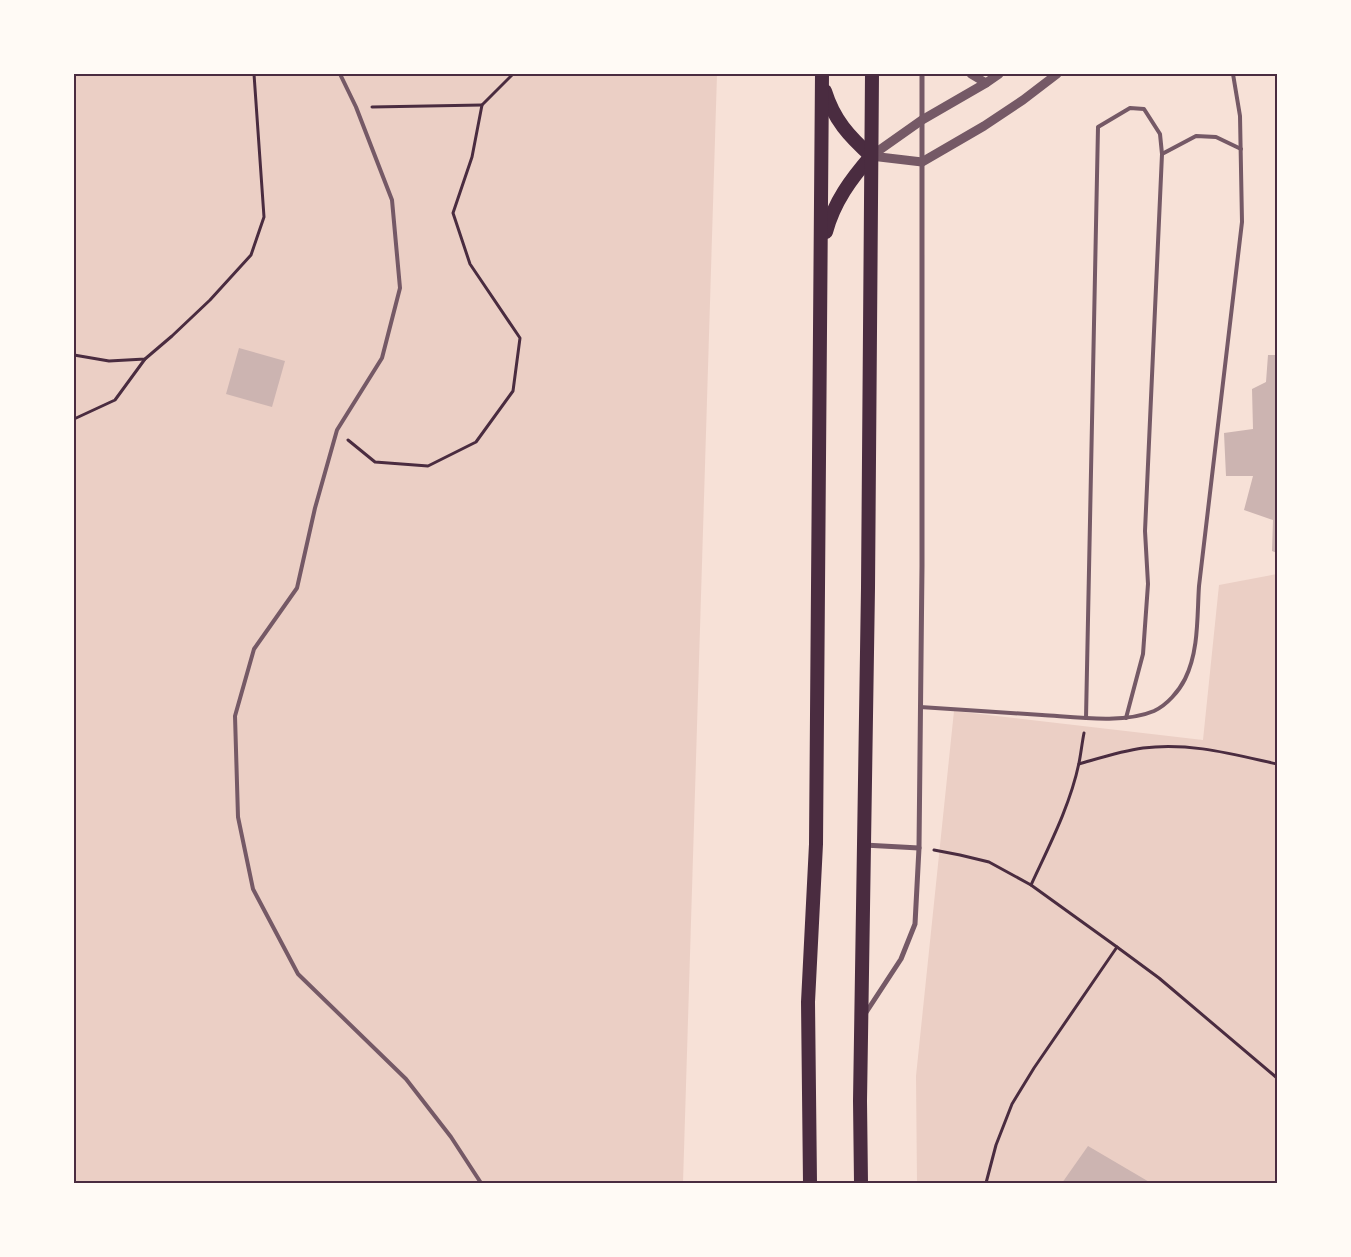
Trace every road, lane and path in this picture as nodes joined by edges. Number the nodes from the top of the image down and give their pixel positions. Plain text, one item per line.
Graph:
1 (254, 74) edge
2 (340, 74) edge
3 (513, 74) edge
4 (872, 74) edge
5 (922, 74) edge
6 (970, 74) edge
7 (999, 74) edge
8 (1057, 74) edge
9 (1232, 74) edge
10 (822, 78) edge
11 (986, 83) junction
12 (482, 105) junction
13 (356, 107) junction
14 (922, 120) junction
15 (1241, 149) junction
16 (1162, 154) junction
17 (871, 156) junction
18 (922, 162) junction
19 (821, 248) junction
20 (74, 355) edge
21 (145, 359) junction
22 (74, 419) edge
23 (337, 430) junction
24 (920, 707) junction
25 (1086, 718) junction
26 (1126, 718) junction
27 (1079, 764) junction
28 (1277, 764) edge
29 (864, 845) junction
30 (919, 848) junction
31 (1031, 885) junction
32 (1117, 946) junction
33 (862, 1018) junction
34 (1277, 1078) edge
35 (481, 1183) edge
36 (810, 1183) edge
37 (861, 1183) edge
38 (986, 1183) edge

1 - 21 path
2 - 13 lane
3 - 12 path
4 - 17 highway
5 - 14 street
6 - 11 street
7 - 11 street
8 - 18 street
9 - 15 lane
10 - 17 highway
10 - 19 highway
11 - 14 street
12 - 13 path
12 - 23 path
13 - 23 lane
14 - 17 street
14 - 18 street
15 - 16 lane
15 - 26 lane
16 - 25 lane
16 - 26 lane
17 - 18 street
17 - 19 highway
17 - 29 highway
18 - 24 street
19 - 36 highway
20 - 21 path
21 - 22 path
23 - 35 lane
24 - 25 lane
24 - 30 street
25 - 26 lane
25 - 27 path
27 - 28 path
27 - 31 path
29 - 30 street
29 - 33 highway
30 - 31 path
30 - 33 street
31 - 32 path
32 - 34 path
32 - 38 path
33 - 37 highway

